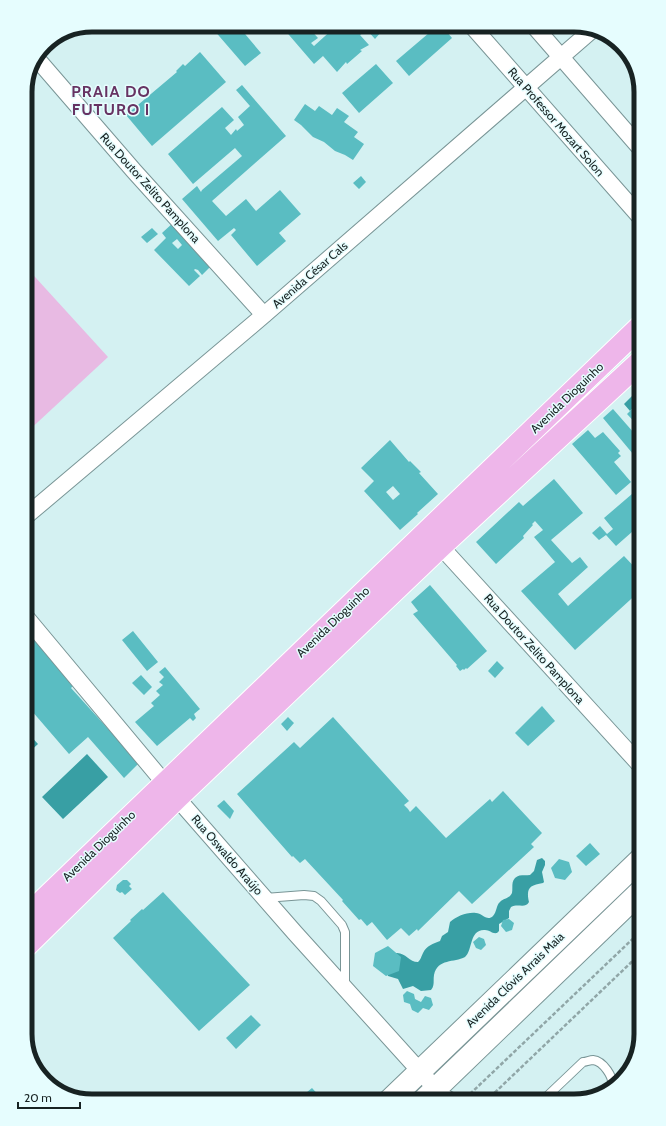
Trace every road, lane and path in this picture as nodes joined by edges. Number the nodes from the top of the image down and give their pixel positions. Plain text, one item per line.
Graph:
1 (477, 32) edge
2 (539, 32) edge
3 (588, 34) edge
4 (561, 57) junction
5 (40, 63) edge
6 (525, 87) junction
7 (634, 141) edge
8 (634, 210) edge
9 (264, 315) junction
10 (634, 333) edge
11 (634, 368) edge
12 (32, 510) edge
13 (434, 539) junction
14 (32, 624) edge
15 (634, 758) edge
16 (171, 791) junction
17 (634, 866) edge
18 (265, 898) junction
19 (634, 898) edge
20 (32, 912) edge
21 (634, 938) edge
22 (32, 940) edge
23 (634, 960) edge
24 (345, 988) junction
25 (420, 1071) junction
26 (612, 1080) edge
27 (396, 1094) edge
28 (429, 1094) edge
29 (430, 1094) edge
30 (470, 1094) edge
31 (493, 1094) edge
32 (550, 1094) edge

1 - 6 street, Rua Professor Mozart Solon
2 - 4 street
3 - 4 street, Avenida César Cals
4 - 6 street, Avenida César Cals
4 - 7 street
5 - 9 street, Rua Doutor Zelito Pamplona
6 - 8 street, Rua Professor Mozart Solon
6 - 9 street, Avenida César Cals
9 - 12 street, Avenida César Cals
10 - 13 main road, Avenida Dioguinho
11 - 13 main road, Avenida Dioguinho
13 - 15 street, Rua Doutor Zelito Pamplona
13 - 16 main road, Avenida Dioguinho
14 - 16 street, Rua Oswaldo Araújo
16 - 18 street, Rua Oswaldo Araújo
16 - 20 main road, Avenida Dioguinho
16 - 22 main road, Avenida Dioguinho
17 - 25 main road, Avenida Clóvis Arrais Maia
18 - 24 street, Rua Oswaldo Araújo
18 - 24 lane
19 - 29 main road, Avenida Clóvis Arrais Maia
21 - 30 path
23 - 31 path
24 - 25 street, Rua Oswaldo Araújo
25 - 27 main road, Avenida Clóvis Arrais Maia
25 - 28 street, Rua Oswaldo Araújo
26 - 32 lane

